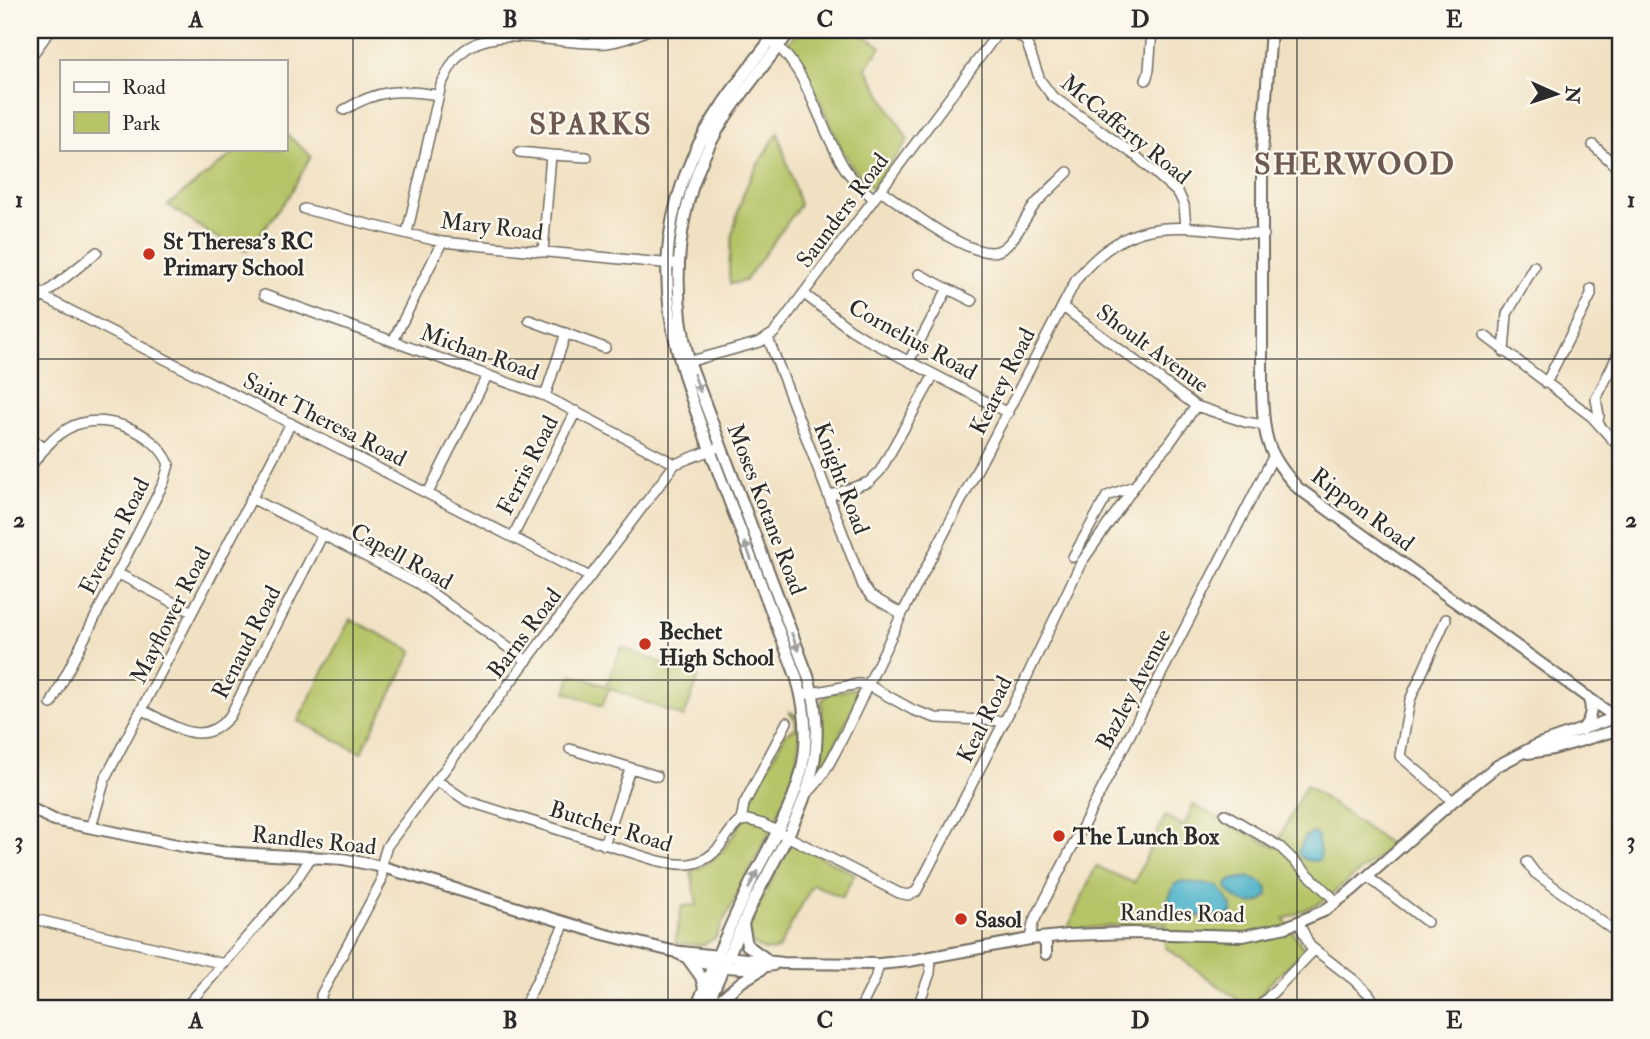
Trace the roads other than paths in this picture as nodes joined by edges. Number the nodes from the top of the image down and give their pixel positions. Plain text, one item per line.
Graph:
1 (46, 30) edge
2 (648, 30) edge
3 (758, 30) edge
4 (791, 30) edge
5 (1000, 30) edge
6 (1010, 30) edge
7 (1152, 30) edge
8 (1271, 30) edge
9 (776, 38) edge
10 (30, 52) edge
11 (1146, 80) dead end
12 (438, 95) junction
13 (344, 110) dead end
14 (1593, 145) dead end
15 (519, 152) dead end
16 (551, 155) junction
17 (587, 157) dead end
18 (1620, 170) edge
19 (1068, 172) dead end
20 (881, 190) junction
21 (874, 199) junction
22 (304, 209) dead end
23 (1186, 227) junction
24 (407, 233) junction
25 (1264, 235) junction
26 (442, 242) junction
27 (97, 252) dead end
28 (543, 252) junction
29 (673, 264) junction
30 (1534, 266) dead end
31 (919, 274) dead end
32 (30, 278) edge
33 (1591, 289) dead end
34 (947, 290) junction
35 (804, 294) junction
36 (264, 295) dead end
37 (42, 296) junction
38 (972, 301) dead end
39 (30, 306) edge
40 (1063, 307) junction
41 (529, 320) dead end
42 (566, 333) junction
43 (1485, 336) dead end
44 (768, 338) junction
45 (393, 341) junction
46 (605, 348) dead end
47 (1620, 350) edge
48 (1504, 352) junction
49 (909, 361) junction
50 (684, 363) junction
51 (934, 375) junction
52 (487, 376) junction
53 (1546, 383) junction
54 (545, 396) junction
55 (1196, 405) junction
56 (576, 411) junction
57 (1008, 413) junction
58 (1598, 422) junction
59 (291, 423) junction
60 (1264, 425) junction
61 (30, 436) edge
62 (716, 448) junction
63 (1620, 448) edge
64 (45, 449) junction
65 (1273, 457) junction
66 (675, 464) junction
67 (30, 467) edge
68 (1136, 485) junction
69 (428, 493) junction
70 (828, 496) junction
71 (251, 498) junction
72 (323, 534) junction
73 (513, 536) junction
74 (1073, 557) dead end
75 (117, 573) junction
76 (590, 577) junction
77 (192, 612) junction
78 (902, 614) junction
79 (1446, 619) dead end
80 (527, 661) junction
81 (868, 685) junction
82 (807, 694) junction
83 (1588, 696) junction
84 (51, 704) dead end
85 (142, 710) junction
86 (1005, 721) junction
87 (1619, 721) edge
88 (787, 722) dead end
89 (1582, 730) junction
90 (570, 749) dead end
91 (1522, 754) junction
92 (630, 769) junction
93 (657, 776) dead end
94 (436, 780) junction
95 (808, 792) junction
96 (1452, 801) junction
97 (30, 808) edge
98 (1225, 814) dead end
99 (30, 816) edge
100 (54, 820) junction
101 (741, 821) junction
102 (91, 827) junction
103 (782, 833) junction
104 (604, 845) junction
105 (312, 856) junction
106 (1527, 862) dead end
107 (383, 867) junction
108 (1368, 877) junction
109 (1337, 902) junction
110 (30, 918) edge
111 (1427, 922) dead end
112 (565, 923) junction
113 (743, 923) junction
114 (1299, 923) junction
115 (1620, 935) edge
116 (1036, 939) junction
117 (1314, 950) junction
118 (672, 951) junction
119 (1046, 954) dead end
120 (932, 957) junction
121 (688, 959) junction
122 (721, 960) junction
123 (768, 963) junction
124 (224, 964) junction
125 (879, 964) junction
126 (704, 988) junction
127 (189, 1008) edge
128 (322, 1009) edge
129 (523, 1009) edge
130 (696, 1009) edge
131 (707, 1009) edge
132 (860, 1009) edge
133 (917, 1009) edge
134 (1257, 1009) edge
135 (1379, 1009) edge

1 - 10 highway
2 - 12 street
3 - 9 street
4 - 9 street, Moses Kotane Road
5 - 20 street, Saunders Road
6 - 23 street, McCafferty Road
7 - 11 street
8 - 25 street, Rippon Road
9 - 21 street
9 - 29 street, Moses Kotane Road
12 - 13 street
12 - 24 street
14 - 18 street
15 - 16 street
16 - 17 street
16 - 28 street
19 - 20 street
20 - 21 street, Saunders Road
21 - 35 street, Saunders Road
22 - 24 street, Mary Road
23 - 25 street, Kearey Road
23 - 40 street, Kearey Road
24 - 26 street, Mary Road
25 - 60 street, Rippon Road
26 - 28 street, Mary Road
26 - 45 street
27 - 37 street
28 - 29 street, Mary Road
29 - 50 street, Moses Kotane Road
30 - 48 street
31 - 34 street
32 - 37 street
33 - 53 street
34 - 38 street
34 - 49 street
35 - 44 street, Saunders Road
35 - 49 street, Cornelius Road
36 - 45 street, Michan Road
37 - 39 street
37 - 59 street, Saint Theresa Road
40 - 55 street, Shoult Avenue
40 - 57 street, Kearey Road
41 - 42 street
42 - 46 street
42 - 54 street
43 - 48 street
44 - 50 street
44 - 70 street, Knight Road
45 - 52 street, Michan Road
47 - 58 street
48 - 53 street
49 - 51 street, Cornelius Road
50 - 62 street, Moses Kotane Road
51 - 57 street, Cornelius Road
51 - 70 street
52 - 54 street, Michan Road
52 - 69 street
53 - 58 street
54 - 56 street, Michan Road
55 - 60 street, Shoult Avenue
55 - 68 street, Keal Road
56 - 66 street, Michan Road
56 - 73 street, Ferris Road
57 - 78 street, Kearey Road
58 - 63 street
59 - 69 street, Saint Theresa Road
59 - 71 street, Mayflower Road
60 - 65 street, Rippon Road
61 - 64 street
62 - 66 street
62 - 82 street, Moses Kotane Road
64 - 67 street, Everton Road
64 - 75 street, Everton Road
65 - 83 street, Rippon Road
65 - 116 street, Bazley Avenue
66 - 76 street, Barns Road
68 - 74 street
68 - 86 street, Keal Road
69 - 73 street, Saint Theresa Road
70 - 78 street, Knight Road
71 - 72 street, Capell Road
71 - 77 street, Mayflower Road
72 - 80 street, Capell Road
72 - 85 street, Renaud Road
73 - 76 street, Saint Theresa Road
75 - 77 street
75 - 84 street, Everton Road
76 - 80 street, Barns Road
77 - 85 street, Mayflower Road
78 - 81 street, Kearey Road
79 - 96 street
80 - 94 street, Barns Road
81 - 82 street
81 - 86 street
81 - 95 street, Kearey Road
82 - 95 street, Moses Kotane Road
82 - 103 street, Moses Kotane Road
83 - 87 street, Rippon Road
83 - 89 street
85 - 102 street, Mayflower Road
86 - 103 street, Keal Road
87 - 89 street, Randles Road
87 - 91 street, Randles Road
88 - 101 street, Butcher Road
89 - 91 street, Randles Road
90 - 92 street
91 - 96 street, Randles Road
92 - 93 street
92 - 104 street
94 - 104 street, Butcher Road
94 - 107 street, Barns Road
95 - 103 street, Moses Kotane Road
96 - 108 street, Randles Road
97 - 100 street, Randles Road
98 - 109 street
99 - 100 street
100 - 102 street, Randles Road
101 - 103 street, Keal Road
101 - 104 street, Butcher Road
102 - 105 street, Randles Road
103 - 113 street, Moses Kotane Road
122 -> 103 street, Moses Kotane Road
105 - 107 street, Randles Road
105 - 124 street
106 - 115 street
107 - 112 street, Randles Road
107 - 128 street, Barns Road
108 - 109 street, Randles Road
108 - 111 street
109 - 114 street, Randles Road
110 - 124 street
112 - 118 street, Randles Road
112 - 129 street
113 - 122 street, Moses Kotane Road
113 - 123 street
114 - 116 street, Randles Road
114 - 117 street
116 - 119 street
116 - 120 street, Randles Road
117 - 134 street
117 - 135 street
118 - 121 street, Randles Road
118 - 122 street, Randles Road
120 - 125 street, Randles Road
120 - 133 street
121 - 122 street, Randles Road
121 - 126 street
122 - 123 street, Randles Road
122 - 126 street, Moses Kotane Road
122 - 131 street, Moses Kotane Road
123 - 125 street, Randles Road
123 - 131 street
124 - 127 street
125 - 132 street
126 - 130 street, Moses Kotane Road

